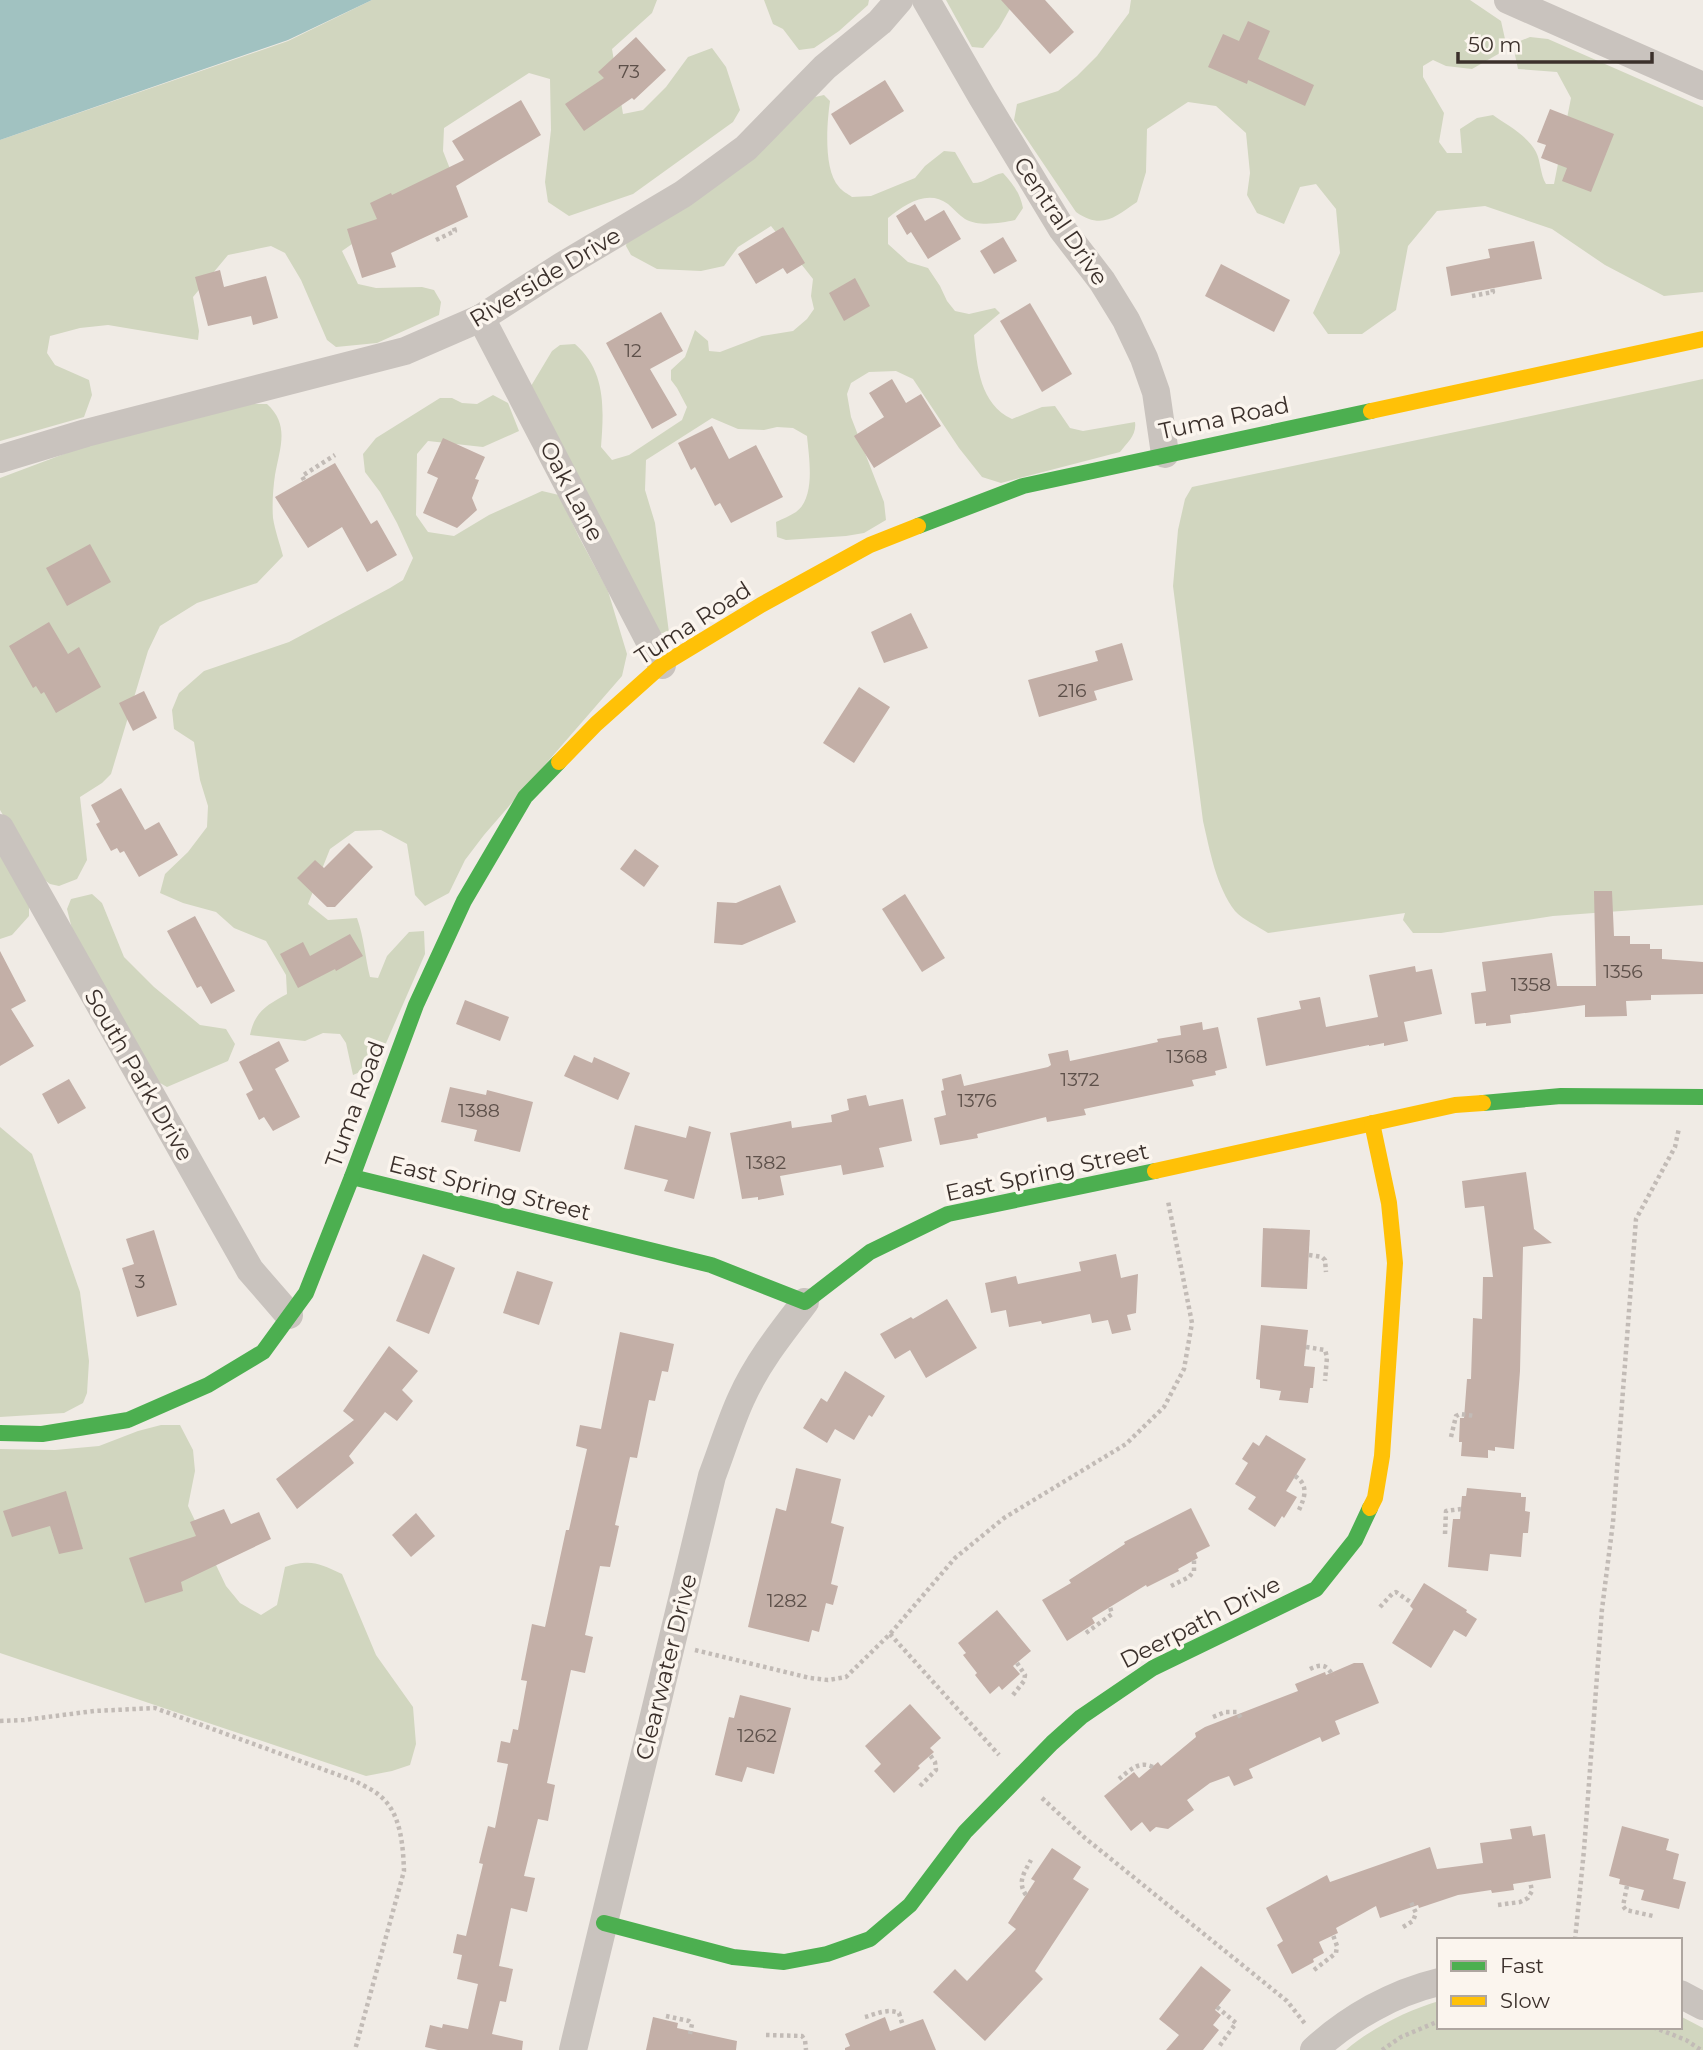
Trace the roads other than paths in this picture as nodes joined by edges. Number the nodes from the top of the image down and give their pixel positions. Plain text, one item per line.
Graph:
1 (899, 0) edge
2 (926, 0) edge
3 (1508, 0) edge
4 (1703, 86) edge
5 (481, 318) junction
6 (1703, 339) edge
7 (1165, 454) junction
8 (0, 459) edge
9 (662, 664) junction
10 (0, 828) edge
11 (1703, 1097) edge
12 (1372, 1123) junction
13 (352, 1177) junction
14 (805, 1303) junction
15 (289, 1315) junction
16 (0, 1433) edge
17 (604, 1923) junction
18 (1437, 1982) edge
19 (1682, 1995) edge
20 (1703, 2006) edge
21 (1312, 2040) edge
22 (573, 2050) edge

1 - 5 street, Riverside Drive
2 - 7 street, Central Drive
3 - 4 street
5 - 8 street, Riverside Drive
5 - 9 street, Oak Lane
6 - 7 street, Tuma Road
7 - 9 street, Tuma Road
9 - 13 street, Tuma Road
10 - 15 street, South Park Drive
11 - 12 street, East Spring Street
12 - 14 street, East Spring Street
12 - 17 street, Deerpath Drive
13 - 14 street, East Spring Street
13 - 15 street, Tuma Road
14 - 17 street, Clearwater Drive
15 - 16 street, Tuma Road
17 - 22 street, Clearwater Drive
18 - 21 street
19 - 20 street

